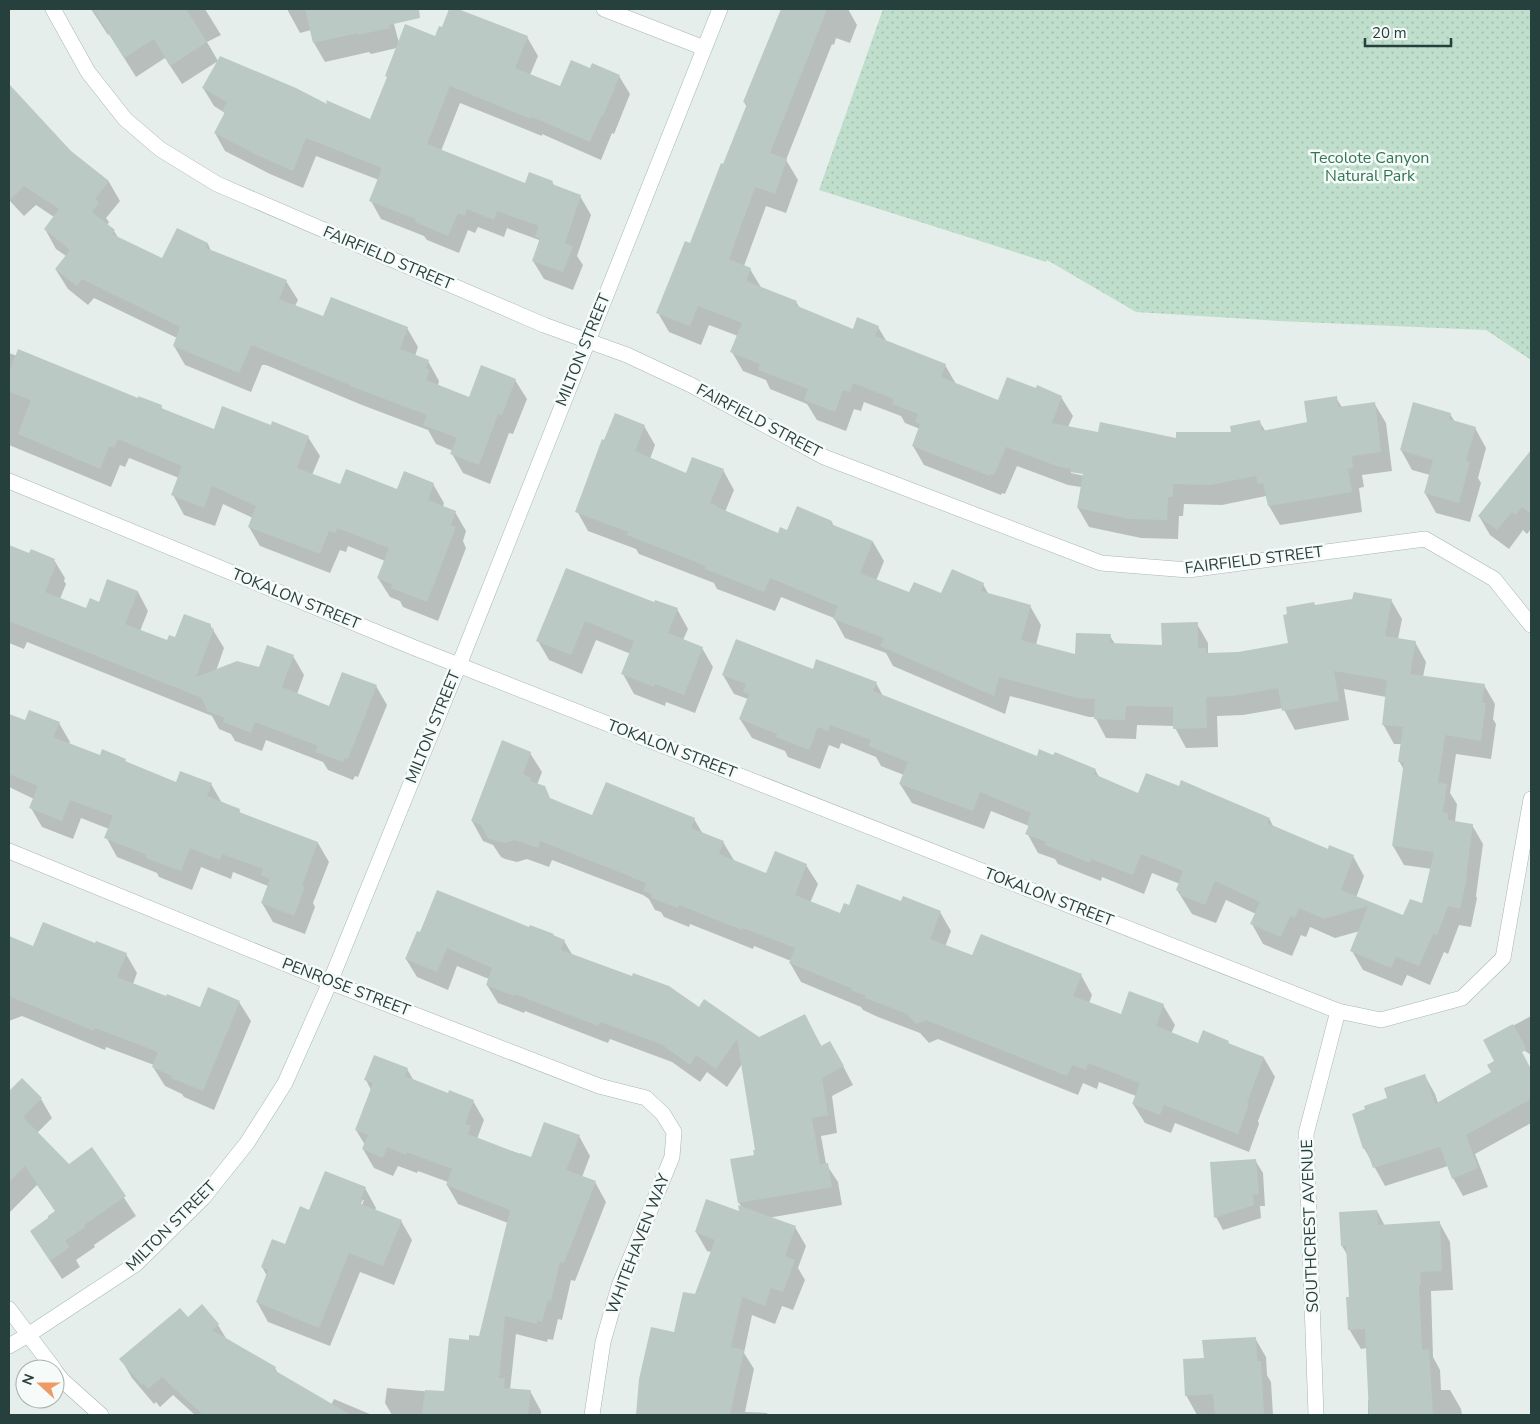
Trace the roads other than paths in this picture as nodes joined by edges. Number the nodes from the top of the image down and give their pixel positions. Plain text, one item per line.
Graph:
1 (53, 9) edge
2 (604, 9) edge
3 (720, 9) edge
4 (704, 48) junction
5 (587, 341) junction
6 (9, 481) edge
7 (1531, 625) edge
8 (459, 664) junction
9 (1531, 799) edge
10 (9, 851) edge
11 (330, 982) junction
12 (1338, 1011) junction
13 (674, 1132) joint
14 (9, 1309) edge
15 (28, 1335) junction
16 (9, 1346) edge
17 (46, 1359) edge
18 (65, 1383) edge
19 (101, 1415) edge
20 (592, 1415) edge
21 (1316, 1415) edge

1 - 5 street, FAIRFIELD STREET
2 - 4 street
3 - 4 street, MILTON STREET
4 - 5 street, MILTON STREET
5 - 7 street, FAIRFIELD STREET
5 - 8 street, MILTON STREET
6 - 8 street, TOKALON STREET
8 - 11 street, MILTON STREET
8 - 12 street, TOKALON STREET
9 - 12 street
10 - 11 street, PENROSE STREET
11 - 13 street, PENROSE STREET
11 - 15 street, MILTON STREET
12 - 21 street, SOUTHCREST AVENUE
13 - 20 street, WHITEHAVEN WAY
14 - 15 street
15 - 16 street, MILTON STREET
15 - 17 street
18 - 19 street

